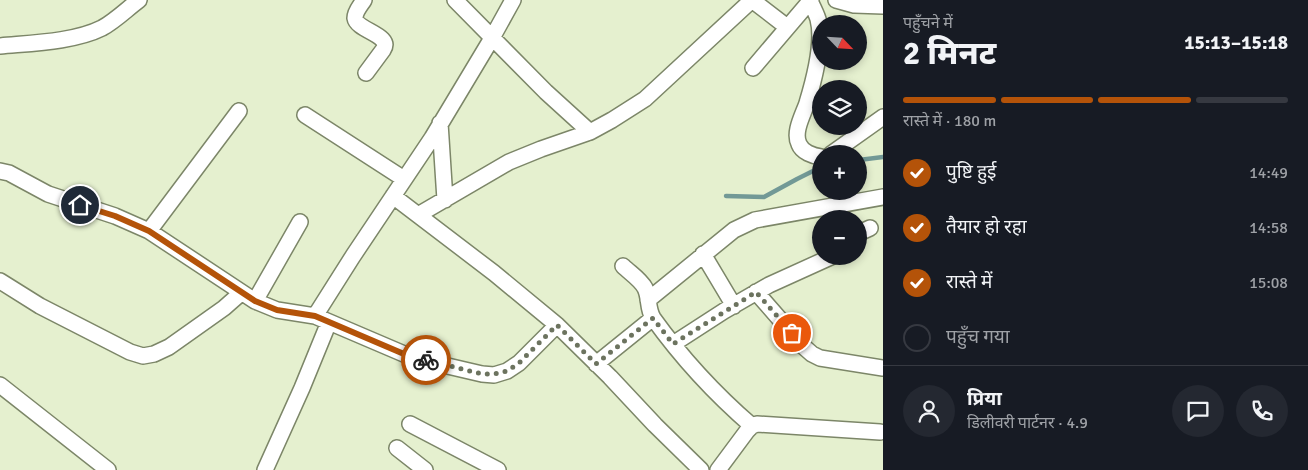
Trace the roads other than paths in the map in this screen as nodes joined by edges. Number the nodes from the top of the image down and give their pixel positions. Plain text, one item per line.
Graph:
1 (139, 0) edge
2 (364, 0) edge
3 (455, 0) edge
4 (513, 0) edge
5 (836, 0) edge
6 (811, 1) edge
7 (883, 6) edge
8 (787, 27) junction
9 (492, 38) junction
10 (0, 46) edge
11 (754, 68) dead end
12 (366, 73) dead end
13 (238, 112) dead end
14 (306, 115) dead end
15 (883, 117) edge
16 (440, 123) junction
17 (590, 132) junction
18 (844, 145) edge
19 (812, 155) edge
20 (0, 171) edge
21 (404, 179) junction
22 (392, 196) junction
23 (883, 197) edge
24 (445, 200) junction
25 (418, 215) junction
26 (300, 222) dead end
27 (149, 231) junction
28 (703, 254) junction
29 (813, 265) edge
30 (623, 266) dead end
31 (0, 281) edge
32 (756, 292) junction
33 (241, 293) junction
34 (648, 300) junction
35 (255, 301) junction
36 (734, 306) junction
37 (315, 316) junction
38 (653, 318) junction
39 (329, 322) junction
40 (557, 325) junction
41 (673, 344) junction
42 (596, 364) junction
43 (883, 368) edge
44 (0, 385) edge
45 (410, 424) dead end
46 (752, 426) junction
47 (880, 432) dead end
48 (397, 448) dead end
49 (108, 470) edge
50 (265, 470) edge
51 (426, 470) edge
52 (498, 470) edge
53 (701, 470) edge
54 (718, 470) edge

1 - 10 street
2 - 12 street
3 - 9 street
4 - 9 street
5 - 7 street
6 - 8 street
6 - 19 street
8 - 11 street
8 - 17 street
9 - 16 street
9 - 17 street
13 - 27 street
14 - 21 street
15 - 18 street
16 - 21 street
16 - 24 street
17 - 24 street
20 - 27 street
21 - 22 street
22 - 25 street
22 - 37 street
23 - 28 street
24 - 25 street
25 - 40 street
26 - 35 street
27 - 33 street
28 - 34 street
28 - 36 street
29 - 32 street
30 - 34 street
31 - 33 street
32 - 36 street
32 - 43 street
33 - 35 street
34 - 38 street
35 - 37 street
36 - 41 street
37 - 39 street
38 - 41 street
38 - 42 street
39 - 40 street
39 - 50 street
40 - 42 street
41 - 46 street
42 - 53 street
44 - 49 street
45 - 52 street
46 - 47 street
46 - 54 street
48 - 51 street

